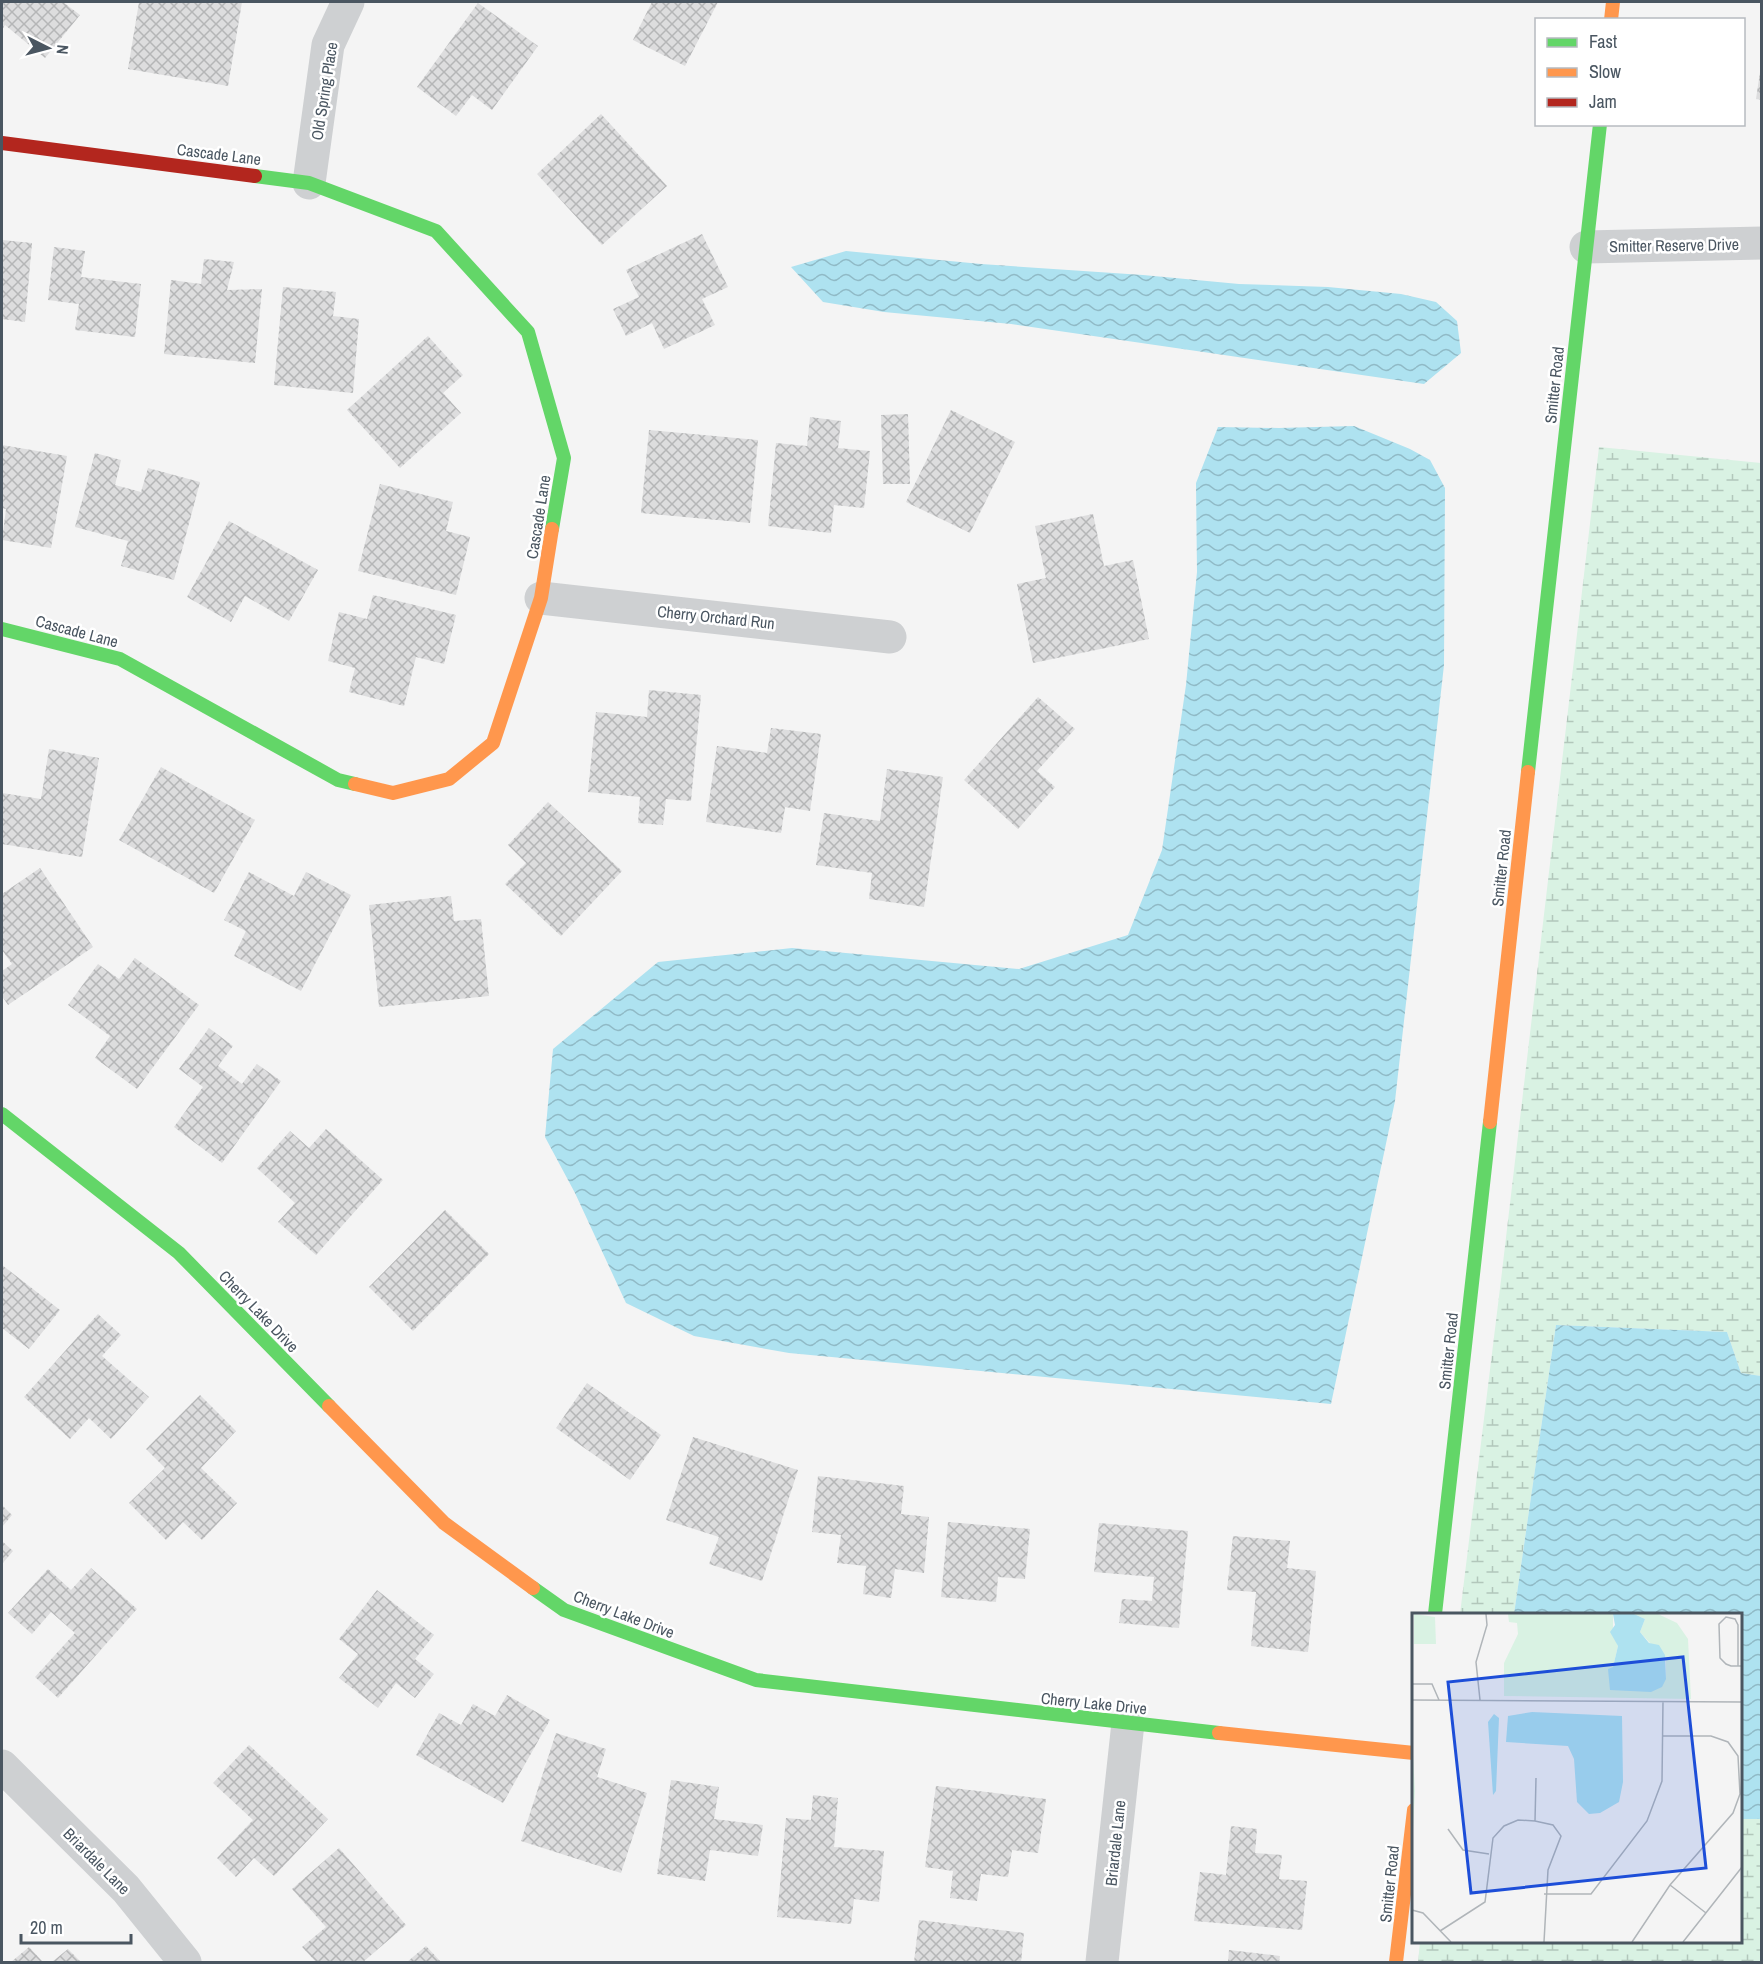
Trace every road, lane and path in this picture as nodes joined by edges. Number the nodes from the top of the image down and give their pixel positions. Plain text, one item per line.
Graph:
1 (348, 2) edge
2 (1613, 2) edge
3 (1611, 18) edge
4 (1600, 126) edge
5 (2, 143) edge
6 (309, 183) junction
7 (1761, 243) edge
8 (1586, 247) junction
9 (541, 598) junction
10 (2, 629) edge
11 (890, 637) dead end
12 (2, 1114) edge
13 (1435, 1613) edge
14 (1128, 1723) junction
15 (1412, 1753) edge
16 (2, 1766) edge
17 (1412, 1819) edge
18 (185, 1962) edge
19 (1102, 1962) edge
20 (1396, 1962) edge

1 - 6 street, Old Spring Place
2 - 3 street
4 - 8 street, Smitter Road
5 - 6 street, Cascade Lane
6 - 9 street, Cascade Lane
7 - 8 street, Smitter Reserve Drive
8 - 13 street, Smitter Road
9 - 10 street, Cascade Lane
9 - 11 street, Cherry Orchard Run
12 - 14 street, Cherry Lake Drive
14 - 15 street, Cherry Lake Drive
14 - 19 street, Briardale Lane
16 - 18 street, Briardale Lane
17 - 20 street, Smitter Road

